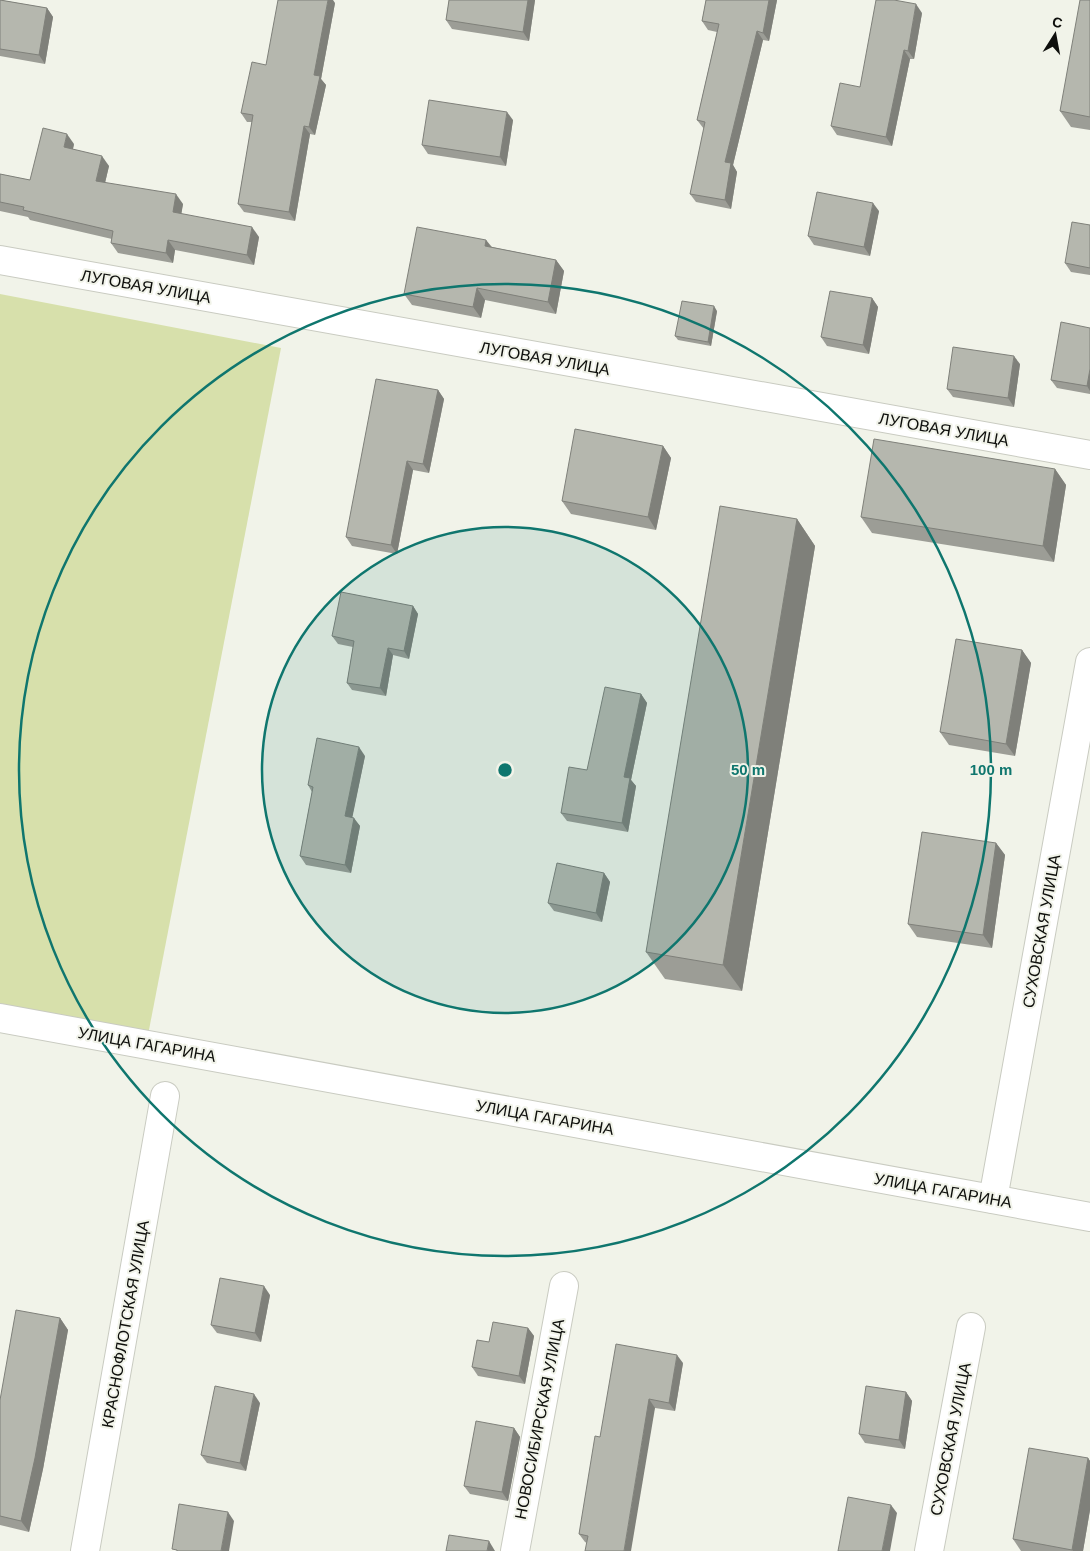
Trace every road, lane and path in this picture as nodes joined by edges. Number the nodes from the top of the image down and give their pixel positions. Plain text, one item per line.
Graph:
1 (0, 260) edge
2 (1090, 456) edge
3 (1090, 662) edge
4 (0, 1018) edge
5 (165, 1096) dead end
6 (993, 1199) junction
7 (1090, 1217) edge
8 (564, 1286) dead end
9 (971, 1327) dead end
10 (85, 1551) edge
11 (515, 1551) edge
12 (929, 1551) edge

1 - 2 street, ЛУГОВАЯ УЛИЦА
3 - 6 street, СУХОВСКАЯ УЛИЦА
4 - 6 street, УЛИЦА ГАГАРИНА
5 - 10 street, КРАСНОФЛОТСКАЯ УЛИЦА
6 - 7 street, УЛИЦА ГАГАРИНА
8 - 11 street, НОВОСИБИРСКАЯ УЛИЦА
9 - 12 street, СУХОВСКАЯ УЛИЦА

